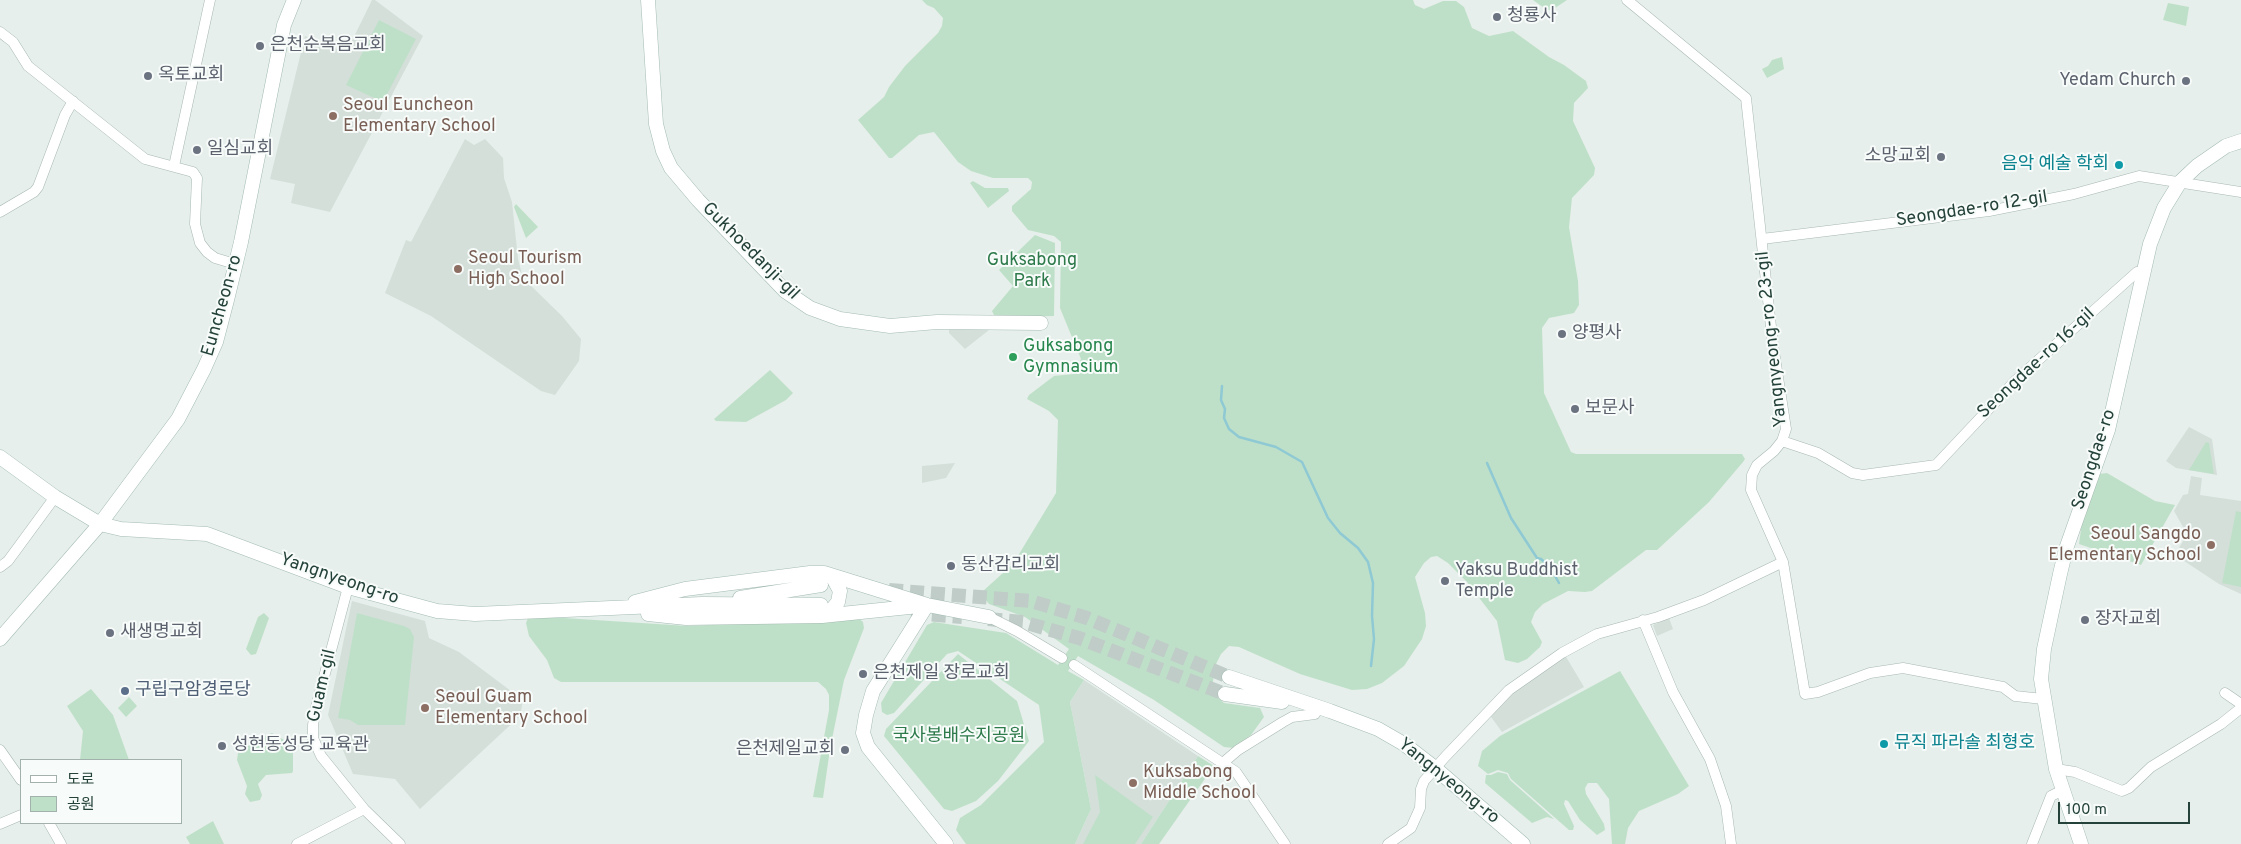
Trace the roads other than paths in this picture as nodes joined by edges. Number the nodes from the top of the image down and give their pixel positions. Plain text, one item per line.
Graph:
1 (210, 0) edge
2 (294, 0) edge
3 (648, 0) edge
4 (1627, 0) edge
5 (0, 32) edge
6 (73, 102) junction
7 (2241, 141) edge
8 (174, 166) junction
9 (2180, 182) junction
10 (2241, 192) edge
11 (0, 212) edge
12 (1762, 239) junction
13 (236, 264) junction
14 (2143, 272) junction
15 (1041, 324) dead end
16 (1782, 441) junction
17 (0, 457) edge
18 (55, 497) junction
19 (100, 524) junction
20 (1784, 562) junction
21 (0, 568) edge
22 (822, 579) junction
23 (348, 587) junction
24 (702, 604) junction
25 (927, 605) junction
26 (824, 609) junction
27 (605, 610) junction
28 (990, 618) joint
29 (1642, 620) junction
30 (0, 639) edge
31 (1062, 658) dead end
32 (1074, 665) dead end
33 (1229, 677) tunnel mouth
34 (2225, 693) dead end
35 (1225, 694) tunnel mouth
36 (2043, 699) junction
37 (2241, 706) edge
38 (1315, 709) junction
39 (0, 750) edge
40 (1224, 762) junction
41 (1435, 768) junction
42 (2056, 769) junction
43 (20, 779) edge
44 (2063, 790) junction
45 (364, 809) junction
46 (20, 815) edge
47 (0, 824) edge
48 (50, 824) edge
49 (1392, 843) edge
50 (61, 844) edge
51 (297, 844) edge
52 (400, 844) edge
53 (946, 844) edge
54 (1285, 844) edge
55 (1523, 844) edge
56 (1731, 844) edge
57 (2032, 844) edge
58 (2081, 844) edge

1 - 8 street
2 - 13 main road, Euncheon-ro
3 - 15 main road, Gukhoedanji-gil
4 - 12 street, Yangnyeong-ro 23-gil
5 - 6 street
6 - 8 street
6 - 11 street
7 - 9 main road, Seongdae-ro
8 - 13 street
9 - 10 street, Seongdae-ro 12-gil
9 - 12 street, Seongdae-ro 12-gil
9 - 14 main road, Seongdae-ro
12 - 16 street, Yangnyeong-ro 23-gil
13 - 19 main road, Euncheon-ro
14 - 16 street, Seongdae-ro 16-gil
14 - 36 main road, Seongdae-ro
16 - 20 street, Yangnyeong-ro 23-gil
17 - 18 main road, Yangnyeong-ro
18 - 19 main road, Yangnyeong-ro
18 - 21 street
19 - 23 main road, Yangnyeong-ro
19 - 30 main road, Euncheon-ro
20 - 29 street
20 - 36 street, Yangnyeong-ro 23-gil
22 - 24 main road, Yangnyeong-ro
22 - 25 main road
22 - 26 main road
22 - 27 main road
23 - 27 main road, Yangnyeong-ro
23 - 45 street, Guam-gil
24 - 26 main road, Yangnyeong-ro
24 - 27 main road, Yangnyeong-ro
25 - 26 main road
25 - 28 main road
25 - 53 main road
26 - 27 main road
28 - 31 street
29 - 41 street
29 - 56 street
32 - 40 street
33 - 38 main road, Yangnyeong-ro
34 - 37 street
35 - 38 main road, Yangnyeong-ro
36 - 42 main road, Seongdae-ro
37 - 42 street
38 - 40 street
38 - 41 main road, Yangnyeong-ro
39 - 43 street
40 - 54 street
41 - 49 street
41 - 55 main road, Yangnyeong-ro
42 - 44 main road, Seongdae-ro
44 - 57 street
44 - 58 main road, Seongdae-ro
45 - 51 street
45 - 52 street, Guam-gil
46 - 47 street
48 - 50 street

